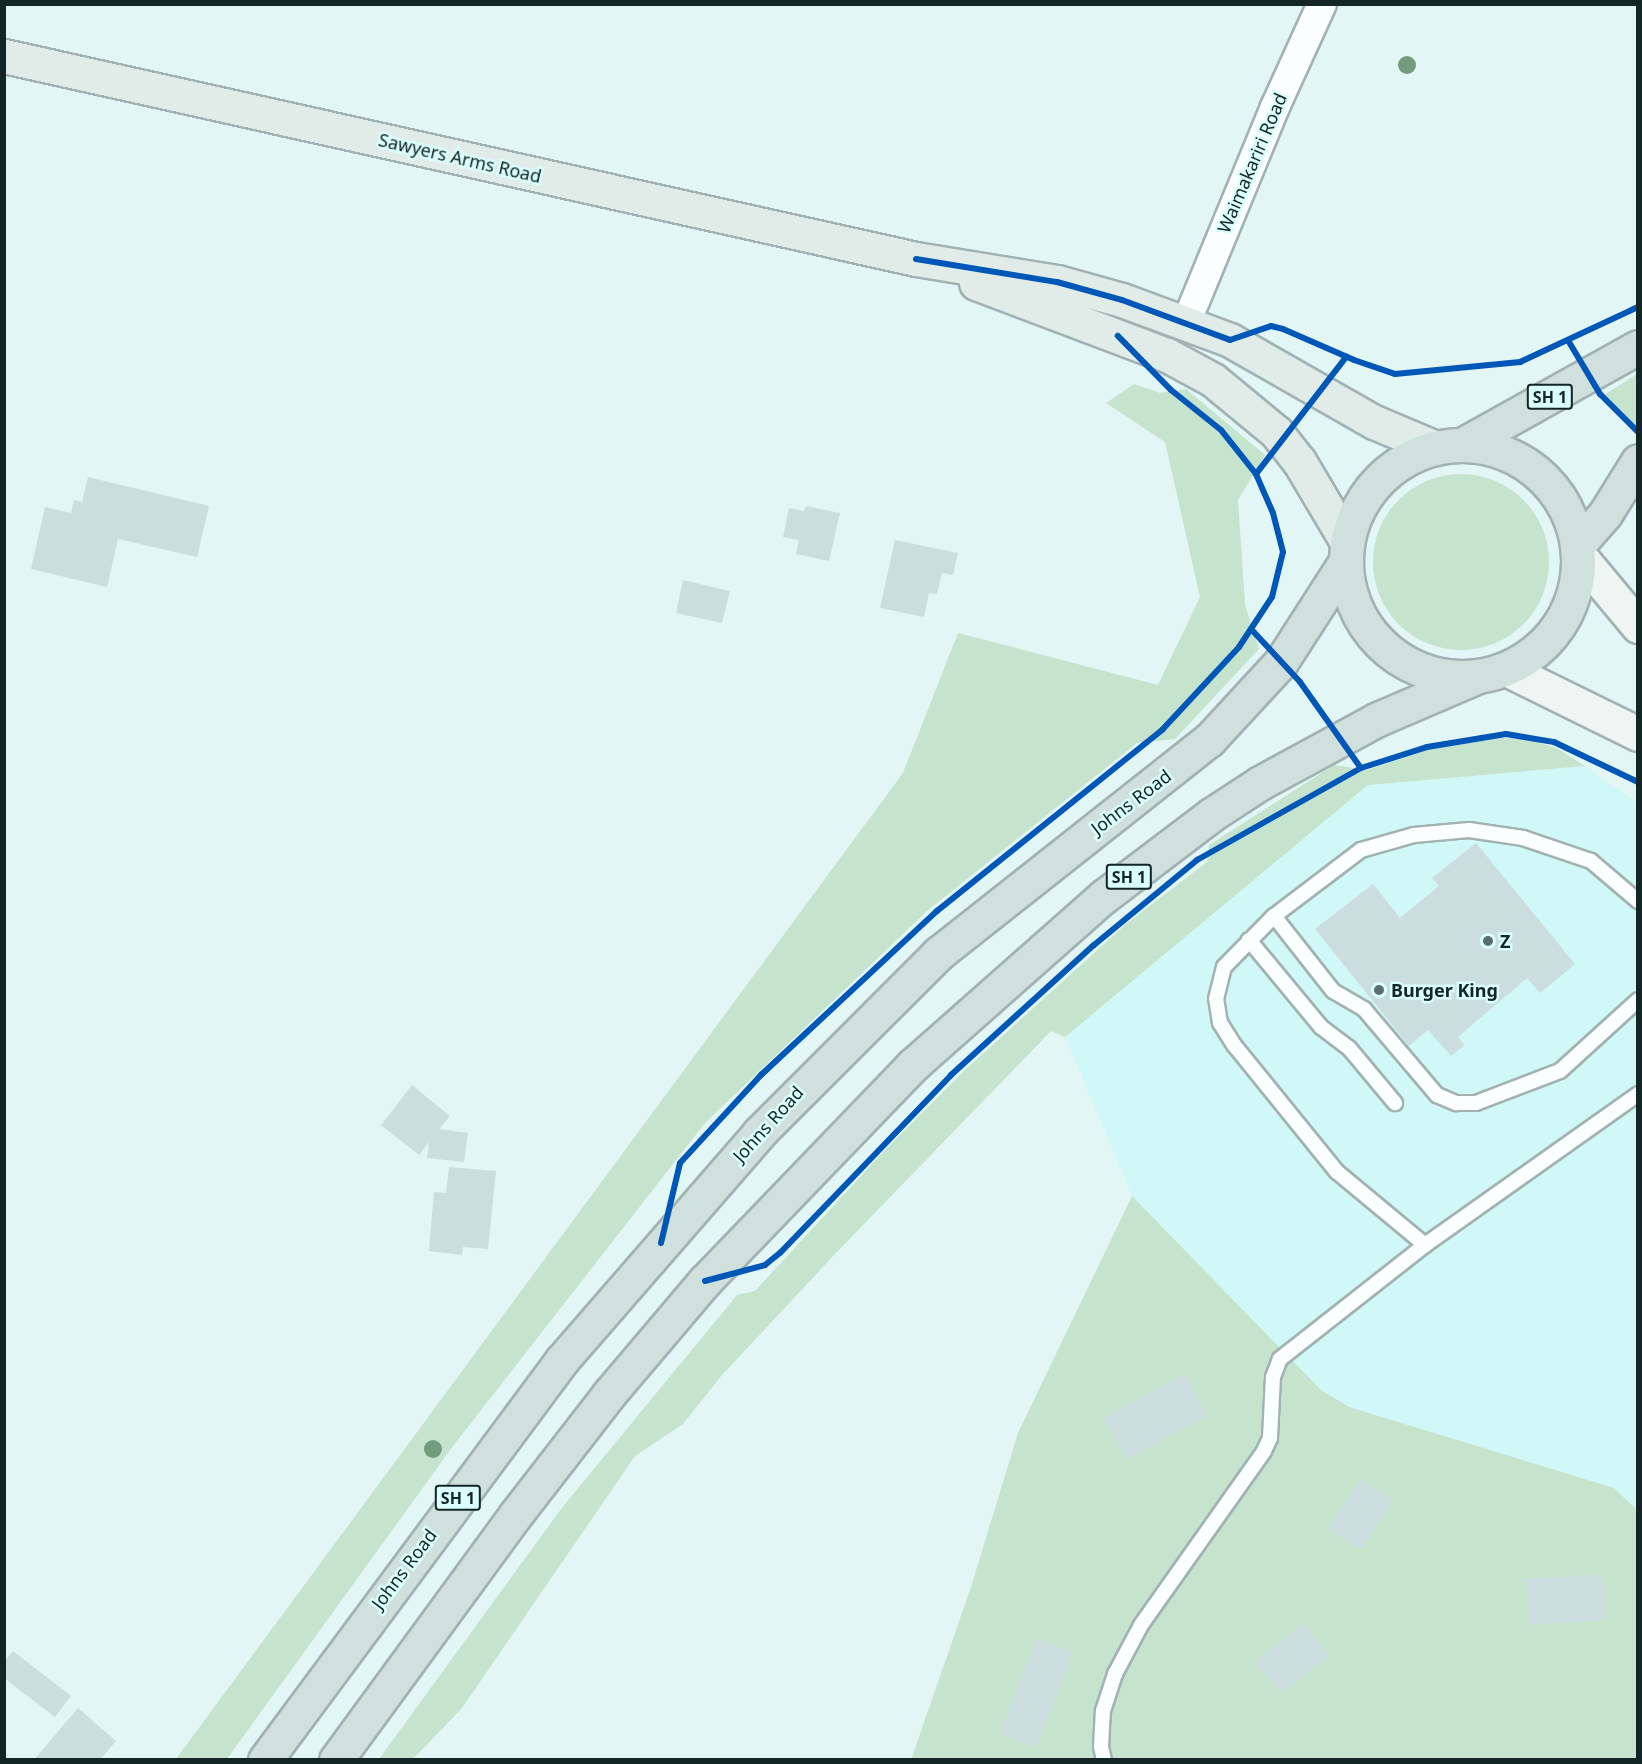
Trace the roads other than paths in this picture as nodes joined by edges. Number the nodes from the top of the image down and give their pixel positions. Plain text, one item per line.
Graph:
1 (1322, 4) edge
2 (4, 56) edge
3 (916, 260) junction
4 (1186, 323) junction
5 (1638, 347) edge
6 (1449, 447) junction
7 (1638, 461) edge
8 (1578, 550) junction
9 (1346, 551) junction
10 (1638, 626) edge
11 (1491, 673) junction
12 (1638, 734) edge
13 (1638, 901) edge
14 (1274, 916) junction
15 (1249, 940) junction
16 (1638, 1000) edge
17 (1638, 1094) edge
18 (1395, 1103) dead end
19 (1425, 1245) junction
20 (265, 1760) edge
21 (336, 1760) edge
22 (1104, 1760) edge

1 - 4 street, Waimakariri Road
2 - 3 main road, Sawyers Arms Road
3 - 4 main road, Sawyers Arms Road
3 - 9 main road, Sawyers Arms Road
4 - 6 main road, Sawyers Arms Road
5 - 6 highway, SH 1
6 - 8 highway, SH 1
6 - 9 highway, SH 1
7 - 8 highway
8 - 10 street
8 - 11 highway, SH 1
9 - 11 highway, SH 1
9 - 20 highway, Johns Road / SH 1
11 - 12 street
11 - 21 highway, SH 1
13 - 14 lane
14 - 15 lane
14 - 16 lane
15 - 18 lane
15 - 19 lane
17 - 19 lane
19 - 22 lane

